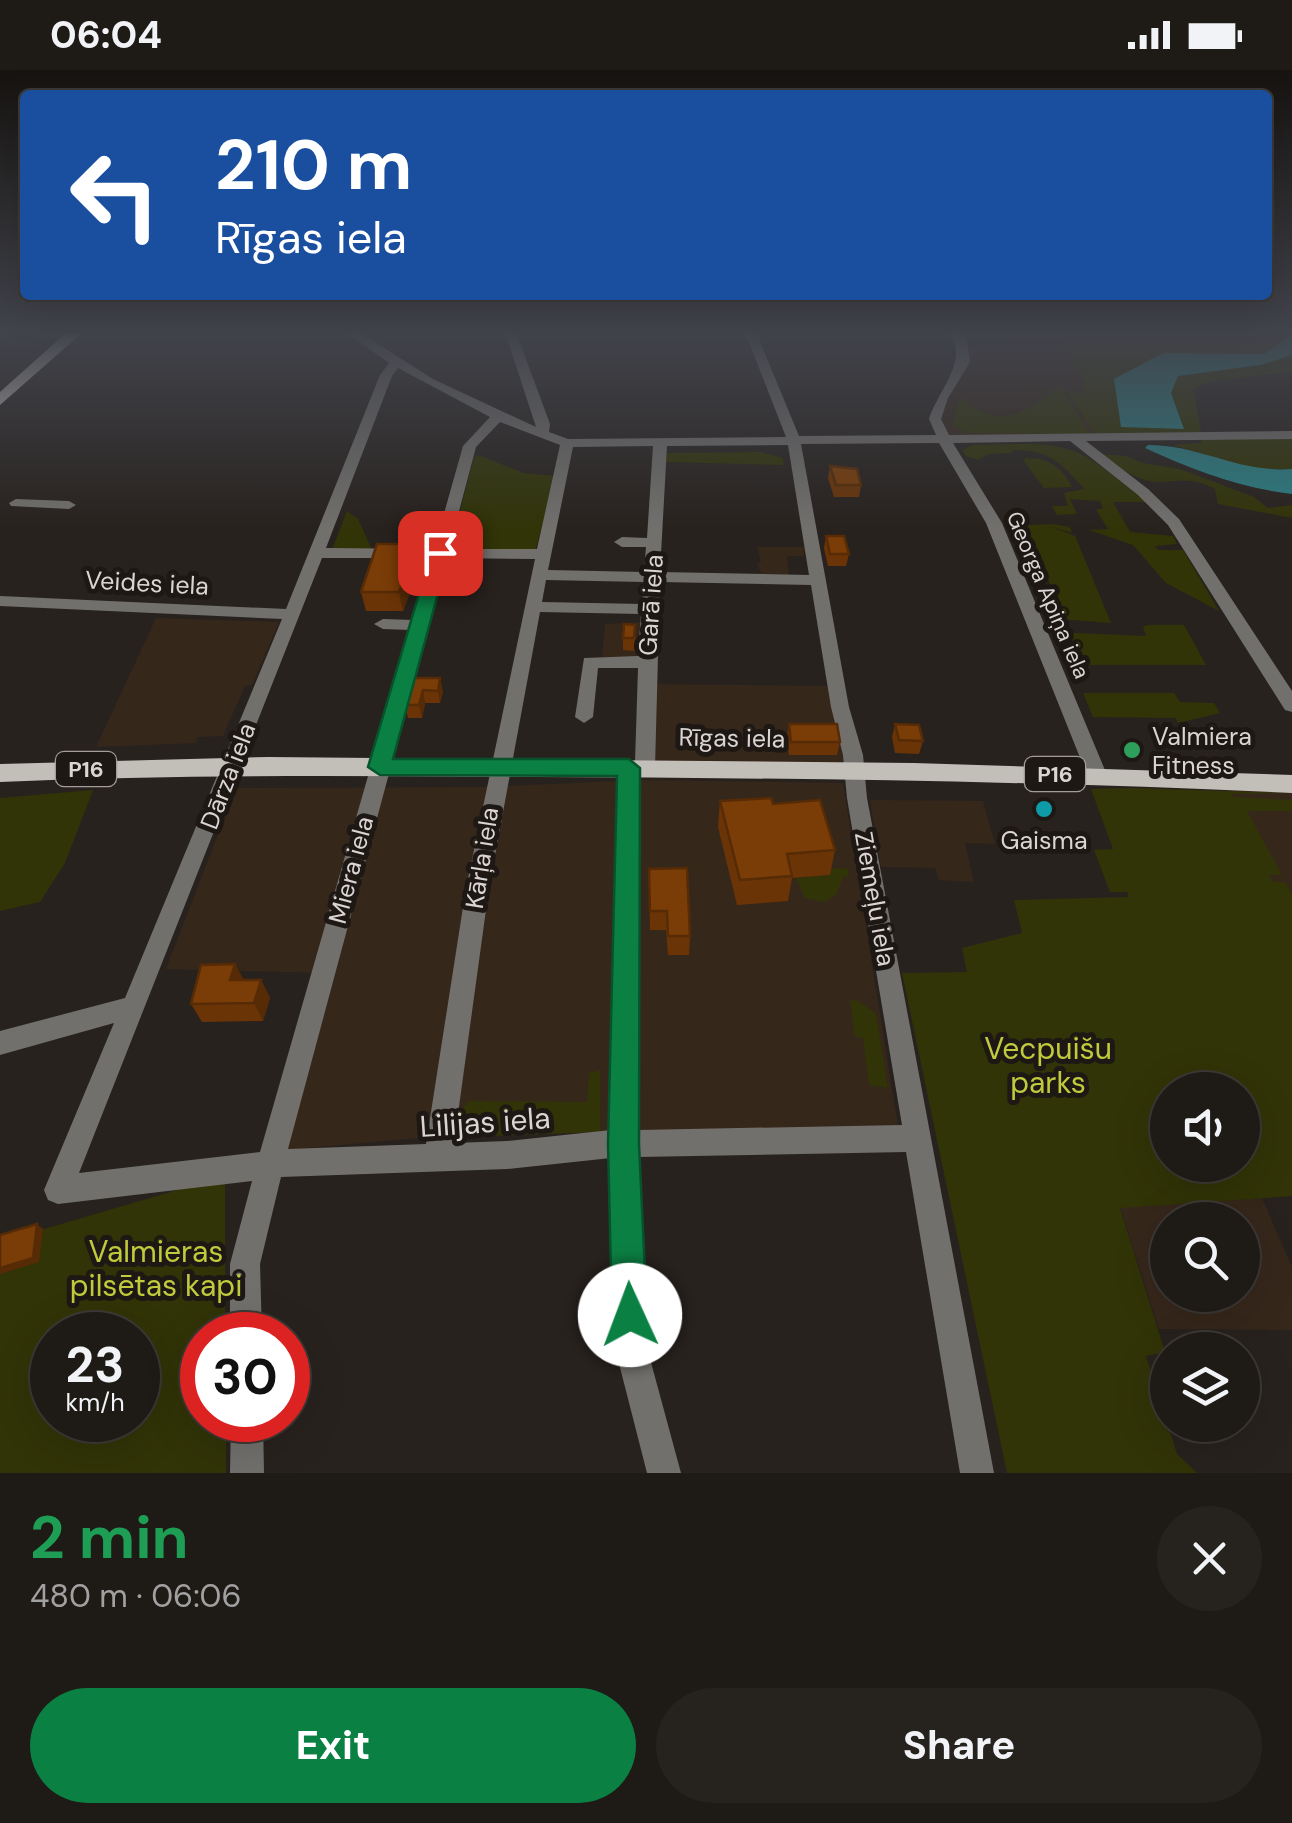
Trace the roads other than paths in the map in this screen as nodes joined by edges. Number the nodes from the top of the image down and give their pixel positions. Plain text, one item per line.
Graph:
1 (377, 397) edge
2 (457, 397) edge
3 (533, 397) edge
4 (777, 397) edge
5 (943, 397) edge
6 (496, 419) junction
7 (542, 434) junction
8 (1292, 435) edge
9 (946, 439) junction
10 (1074, 439) junction
11 (794, 440) junction
12 (660, 442) junction
13 (567, 443) junction
14 (16, 503) dead end
15 (69, 504) dead end
16 (622, 542) dead end
17 (656, 543) junction
18 (315, 553) junction
19 (440, 553) junction
20 (546, 554) junction
21 (542, 575) junction
22 (654, 578) junction
23 (817, 580) junction
24 (0, 601) edge
25 (535, 607) junction
26 (651, 609) junction
27 (291, 614) junction
28 (383, 624) dead end
29 (418, 624) junction
30 (647, 662) junction
31 (1283, 677) edge
32 (1292, 706) edge
33 (584, 716) dead end
34 (380, 767) junction
35 (637, 767) junction
36 (172, 768) junction
37 (232, 768) junction
38 (497, 768) junction
39 (854, 770) junction
40 (0, 773) edge
41 (1096, 776) junction
42 (0, 784) edge
43 (1292, 784) edge
44 (135, 1006) junction
45 (0, 1043) edge
46 (918, 1140) junction
47 (624, 1144) junction
48 (438, 1158) junction
49 (270, 1164) junction
50 (58, 1190) joint
51 (246, 1312) edge
52 (247, 1442) edge
53 (247, 1473) edge
54 (664, 1473) edge
55 (977, 1473) edge

1 - 18 street, Dārza iela
2 - 6 street
3 - 7 street
4 - 11 street, Ziemeļu iela
5 - 9 street, Georga Apiņa iela
6 - 7 street
6 - 19 street, Miera iela
7 - 13 street
8 - 10 street
9 - 10 street
9 - 11 street
9 - 41 street, Georga Apiņa iela
10 - 31 street
11 - 12 street
11 - 23 street, Ziemeļu iela
12 - 13 street
12 - 17 street, Garā iela
13 - 20 street, Kārļa iela
14 - 15 street
16 - 17 street
17 - 22 street, Garā iela
18 - 19 street
18 - 27 street, Dārza iela
19 - 20 street
19 - 29 street, Miera iela
20 - 21 street, Kārļa iela
21 - 22 street
21 - 25 street, Kārļa iela
22 - 23 street
22 - 26 street, Garā iela
23 - 39 street, Ziemeļu iela
24 - 27 street, Veides iela
25 - 26 street
25 - 38 street, Kārļa iela
26 - 30 street, Garā iela
27 - 37 street, Dārza iela
28 - 29 street
29 - 34 street, Miera iela
30 - 33 street
30 - 35 street, Garā iela
31 - 32 street
34 - 37 main road, Rīgas iela / P16
34 - 38 main road, Rīgas iela / P16
34 - 49 street, Miera iela
35 - 38 main road, Rīgas iela / P16
35 - 39 main road, Rīgas iela / P16
35 - 47 street, Garā iela
36 - 37 main road, Rīgas iela / P16
36 - 40 main road, Rīgas iela / P16
36 - 42 main road, Rīgas iela / P16
37 - 44 street, Dārza iela
38 - 48 street, Kārļa iela
39 - 41 main road, Rīgas iela / P16
39 - 46 street, Ziemeļu iela
41 - 43 main road, Rīgas iela / P16
44 - 45 street
44 - 50 street, Dārza iela
46 - 47 street, Lilijas iela
46 - 55 street, Ziemeļu iela
47 - 48 street, Lilijas iela
47 - 54 street, Garā iela
48 - 49 street, Lilijas iela
49 - 50 street, Lilijas iela
49 - 51 street, Miera iela
52 - 53 street

